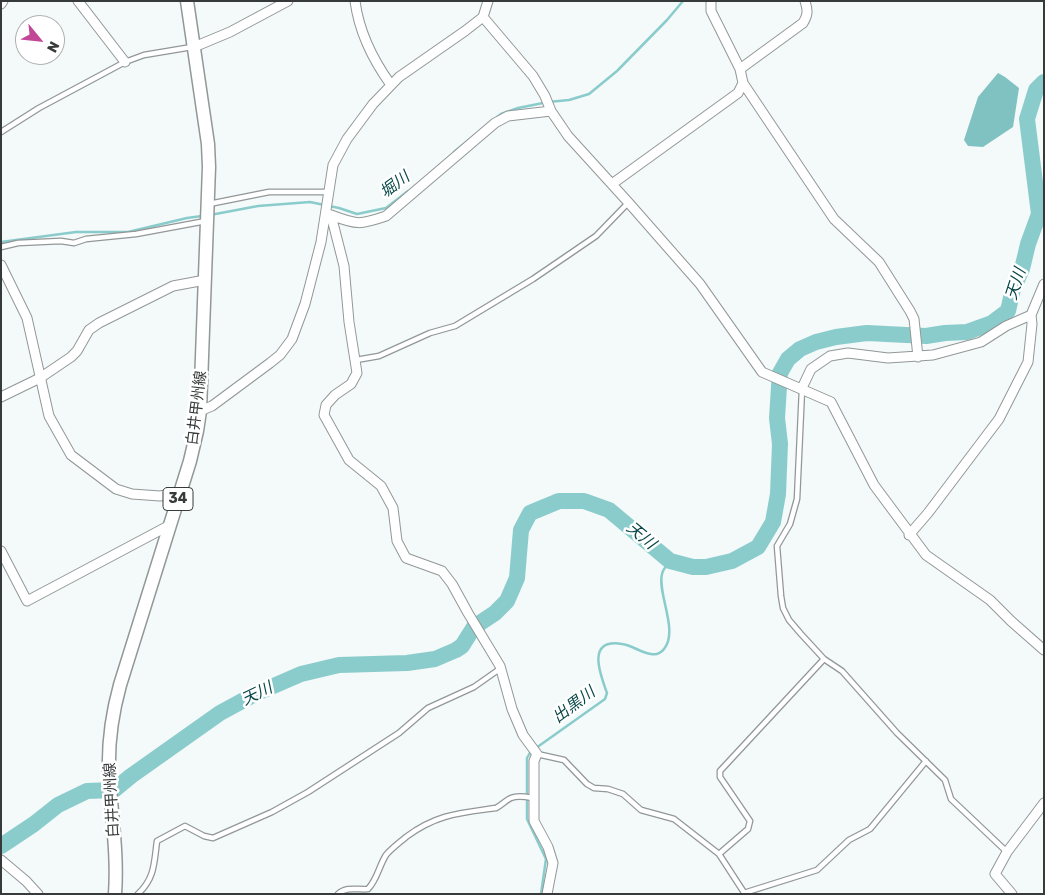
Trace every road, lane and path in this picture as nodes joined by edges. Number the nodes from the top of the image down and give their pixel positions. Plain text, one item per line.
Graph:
1 (78, 1) edge
2 (187, 1) edge
3 (288, 1) edge
4 (355, 1) edge
5 (488, 1) edge
6 (711, 1) edge
7 (805, 1) edge
8 (483, 17) junction
9 (194, 46) junction
10 (125, 62) junction
11 (740, 69) junction
12 (743, 83) junction
13 (391, 85) junction
14 (550, 109) junction
15 (1, 132) edge
16 (612, 184) junction
17 (328, 195) junction
18 (628, 202) junction
19 (208, 213) junction
20 (328, 214) junction
21 (1, 247) edge
22 (1, 264) edge
23 (205, 280) junction
24 (1044, 284) edge
25 (1031, 315) junction
26 (918, 353) junction
27 (356, 360) junction
28 (40, 378) junction
29 (802, 388) junction
30 (1, 397) edge
31 (200, 411) junction
32 (179, 496) junction
33 (170, 525) junction
34 (909, 535) junction
35 (1, 551) edge
36 (1044, 650) edge
37 (824, 659) junction
38 (501, 668) junction
39 (536, 754) junction
40 (926, 761) junction
41 (534, 798) junction
42 (1044, 803) edge
43 (1007, 852) junction
44 (718, 854) junction
45 (1, 860) edge
46 (745, 893) edge
47 (38, 894) edge
48 (115, 894) edge
49 (138, 894) edge
50 (338, 894) edge
51 (547, 894) edge
52 (1012, 894) edge

1 - 10 street
2 - 9 main road, 白井甲州線 / 34
3 - 9 street
4 - 13 street
5 - 8 street
6 - 11 street
7 - 11 street
8 - 13 street
8 - 14 street
9 - 10 lane
9 - 19 main road, 白井甲州線 / 34
10 - 15 lane
11 - 12 street
12 - 16 street
12 - 26 street
13 - 17 street
14 - 16 street
14 - 20 street
16 - 18 street
17 - 19 lane
17 - 20 street
18 - 27 lane
18 - 29 street
19 - 21 lane
19 - 23 main road, 白井甲州線 / 34
20 - 27 street
20 - 31 street
22 - 28 street
23 - 28 street
23 - 31 main road, 白井甲州線 / 34
24 - 25 street
25 - 26 street
25 - 34 street
26 - 29 street
27 - 38 street
28 - 30 street
28 - 32 street
29 - 34 street
29 - 37 lane
31 - 32 main road, 白井甲州線 / 34
32 - 33 main road, 白井甲州線 / 34
33 - 35 street
33 - 48 main road, 白井甲州線 / 34
34 - 36 street
37 - 40 lane
37 - 44 lane
38 - 39 street
38 - 49 lane
39 - 41 street
39 - 44 lane
40 - 43 lane
40 - 46 lane
41 - 50 lane
41 - 51 street
42 - 43 street
43 - 52 street
44 - 46 lane
45 - 47 street

